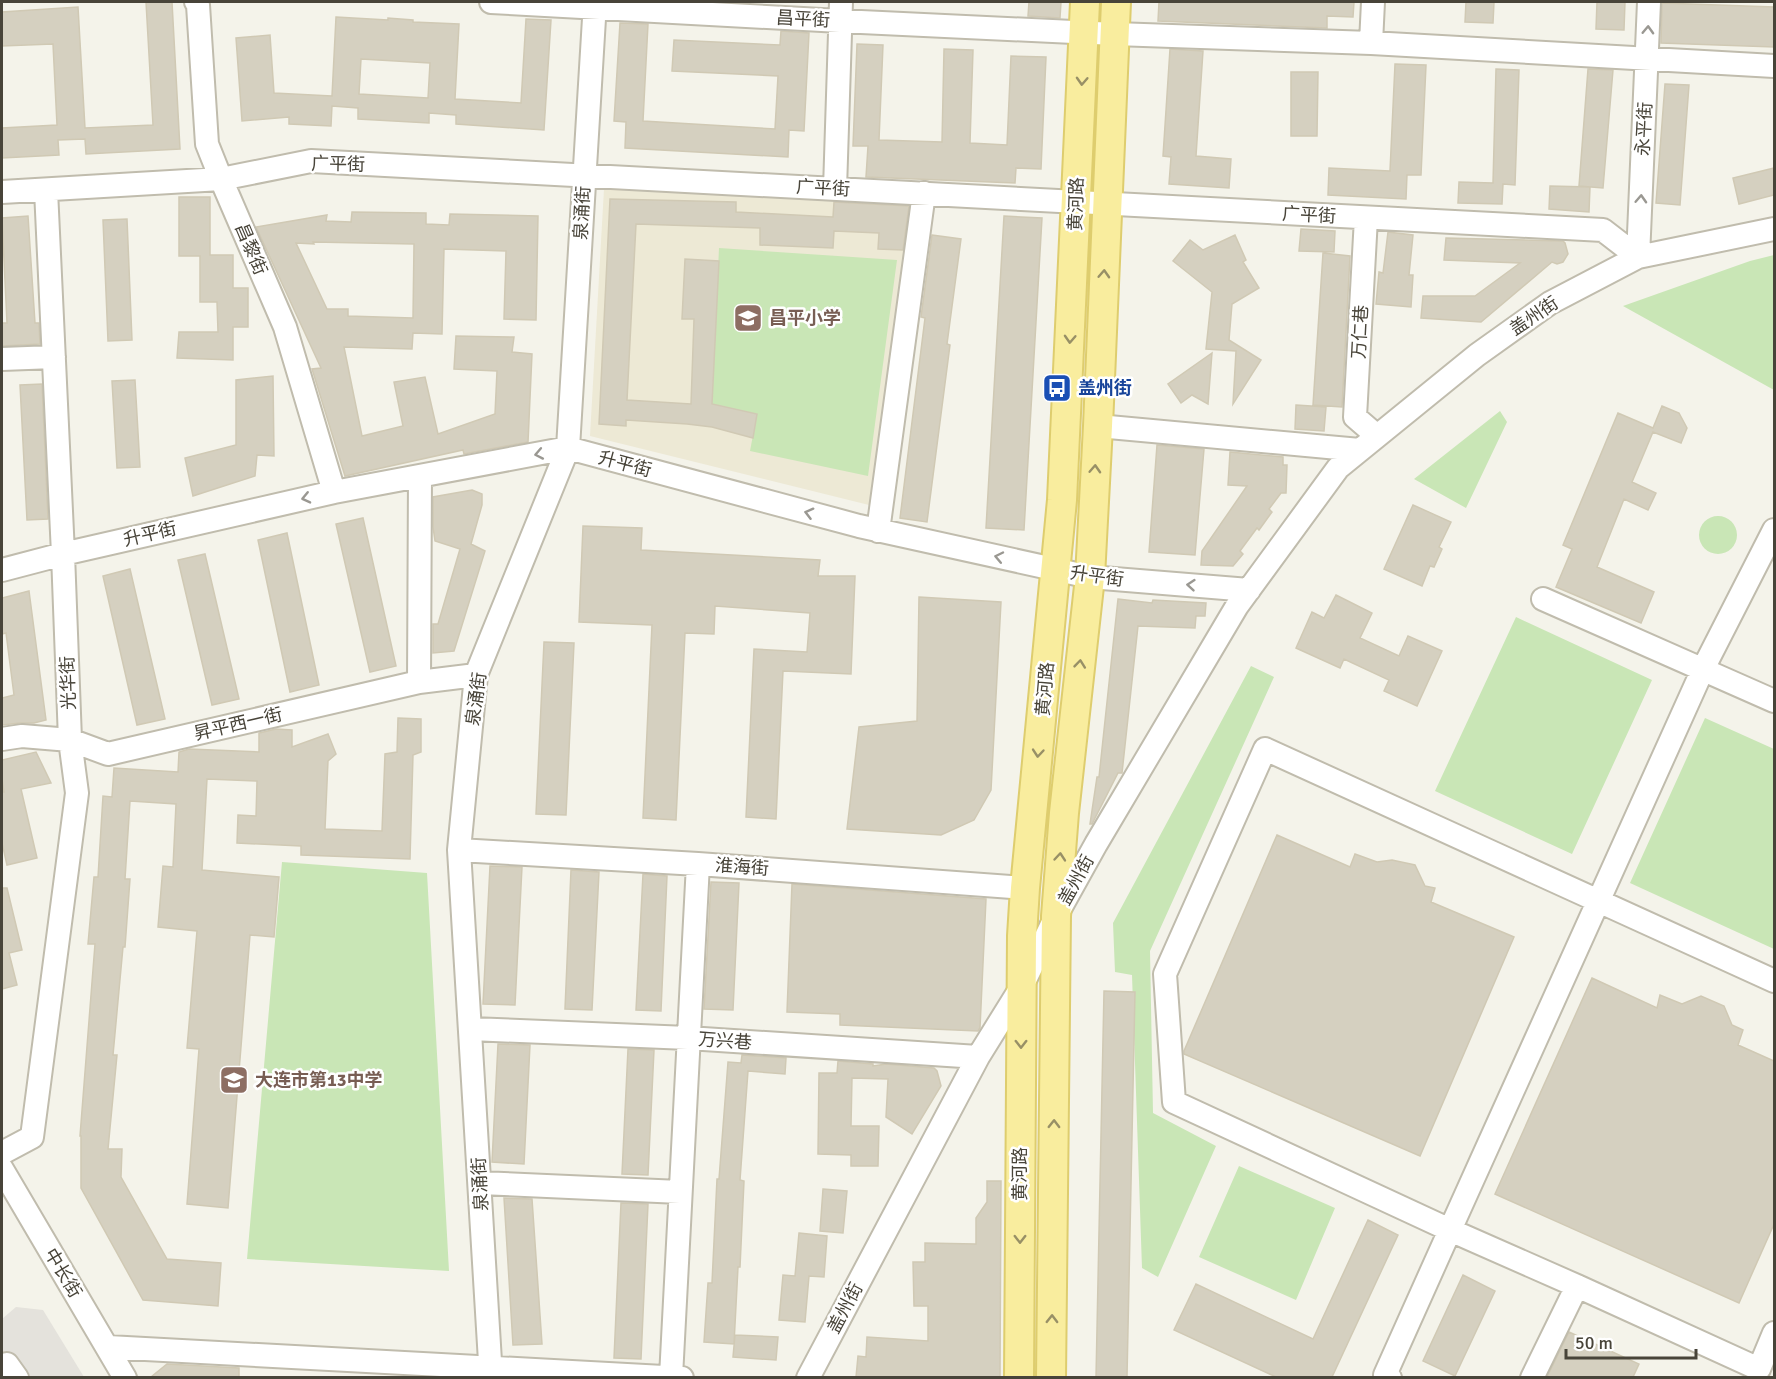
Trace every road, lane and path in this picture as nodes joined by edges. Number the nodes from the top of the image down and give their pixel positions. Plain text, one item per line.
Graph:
1 (196, 2) edge
2 (491, 2) edge
3 (1085, 2) edge
4 (1116, 2) edge
5 (1374, 2) edge
6 (1649, 2) edge
7 (595, 4) edge
8 (841, 11) edge
9 (1084, 33) junction
10 (1115, 34) junction
11 (1371, 43) junction
12 (1647, 59) junction
13 (1774, 66) edge
14 (584, 176) junction
15 (220, 179) junction
16 (835, 189) junction
17 (45, 190) junction
18 (2, 192) edge
19 (924, 193) junction
20 (1076, 202) junction
21 (1108, 204) junction
22 (1366, 218) junction
23 (1774, 229) edge
24 (1638, 257) junction
25 (54, 357) junction
26 (2, 359) edge
27 (1098, 426) junction
28 (1368, 443) junction
29 (568, 448) junction
30 (420, 476) junction
31 (334, 492) junction
32 (879, 531) junction
33 (1774, 534) edge
34 (63, 554) junction
35 (2, 570) edge
36 (1056, 570) junction
37 (1090, 577) junction
38 (1249, 590) junction
39 (1543, 599) dead end
40 (1703, 669) junction
41 (476, 675) junction
42 (420, 682) junction
43 (1774, 701) edge
44 (2, 740) edge
45 (70, 740) junction
46 (459, 850) junction
47 (698, 864) junction
48 (1025, 888) junction
49 (1598, 900) junction
50 (1056, 916) junction
51 (1774, 981) edge
52 (1022, 986) junction
53 (471, 1029) junction
54 (688, 1038) junction
55 (978, 1058) junction
56 (2, 1153) edge
57 (2, 1169) edge
58 (480, 1183) junction
59 (680, 1192) junction
60 (1450, 1230) junction
61 (1577, 1286) junction
62 (1774, 1333) edge
63 (108, 1347) junction
64 (491, 1372) edge
65 (125, 1377) edge
66 (670, 1377) edge
67 (682, 1377) edge
68 (808, 1377) edge
69 (1019, 1377) edge
70 (1051, 1377) edge
71 (1387, 1377) edge
72 (1532, 1377) edge

1 - 15 street, 昌黎街
2 - 7 street, 昌平街
3 - 9 main road, 黄河路
4 - 10 main road, 黄河路
5 - 11 street
12 -> 6 street, 永平街
7 - 8 street, 昌平街
7 - 14 street, 泉涌街
8 - 9 street, 昌平街
8 - 16 street
9 - 10 street, 昌平街
9 -> 20 main road, 黄河路
10 - 11 street, 昌平街
10 - 21 main road, 黄河路
11 - 12 street, 昌平街
12 - 13 street, 昌平街
24 -> 12 street, 永平街
14 - 15 street, 广平街
14 - 16 street, 广平街
14 - 29 street, 泉涌街
15 - 17 street, 广平街
15 - 31 street, 昌黎街
16 - 19 street, 广平街
17 - 18 street, 广平街
17 - 25 street, 光华街
19 - 20 street, 广平街
19 - 32 street
20 - 21 street, 广平街
20 -> 36 main road, 黄河路
21 - 22 street, 广平街
27 -> 21 main road, 黄河路
22 - 24 street, 广平街
22 - 28 street, 万仁巷
23 - 24 street, 盖州街
24 - 28 street, 盖州街
25 - 26 street
25 - 34 street, 光华街
27 - 28 street
37 -> 27 main road, 黄河路
28 - 38 street, 盖州街
29 -> 30 street, 升平街
32 -> 29 street, 升平街
29 - 41 street, 泉涌街
30 - 31 street, 升平街
30 - 42 street
31 -> 34 street, 升平街
36 -> 32 street, 升平街
33 - 40 street
34 - 35 street, 升平街
34 - 45 street, 光华街
36 - 37 street, 升平街
36 -> 48 main road, 黄河路
38 -> 37 street, 升平街
50 -> 37 main road, 黄河路
38 - 50 street, 盖州街
39 - 40 street
40 - 43 street
40 - 49 street
41 - 42 street, 昇平西一街
41 - 46 street, 泉涌街
42 - 45 street, 昇平西一街
44 - 45 street, 昇平西一街
45 - 56 street, 光华街
46 - 47 street, 淮海街
46 - 53 street, 泉涌街
47 - 48 street, 淮海街
47 - 54 street
48 - 52 main road, 黄河路
49 - 51 street
49 - 60 street
49 - 60 street
50 - 52 street, 盖州街
70 -> 50 main road, 黄河路
52 - 55 street, 盖州街
52 -> 69 main road, 黄河路
53 - 54 street, 万兴巷
53 - 58 street, 泉涌街
54 - 55 street, 万兴巷
54 - 59 street
55 - 68 street, 盖州街
57 - 63 street, 中长街
58 - 59 street
58 - 64 street, 泉涌街
59 - 66 street
60 - 61 street
60 - 71 street
61 - 62 street
61 - 72 street
63 - 64 street
63 - 65 street, 中长街
64 - 66 street
66 - 67 street

